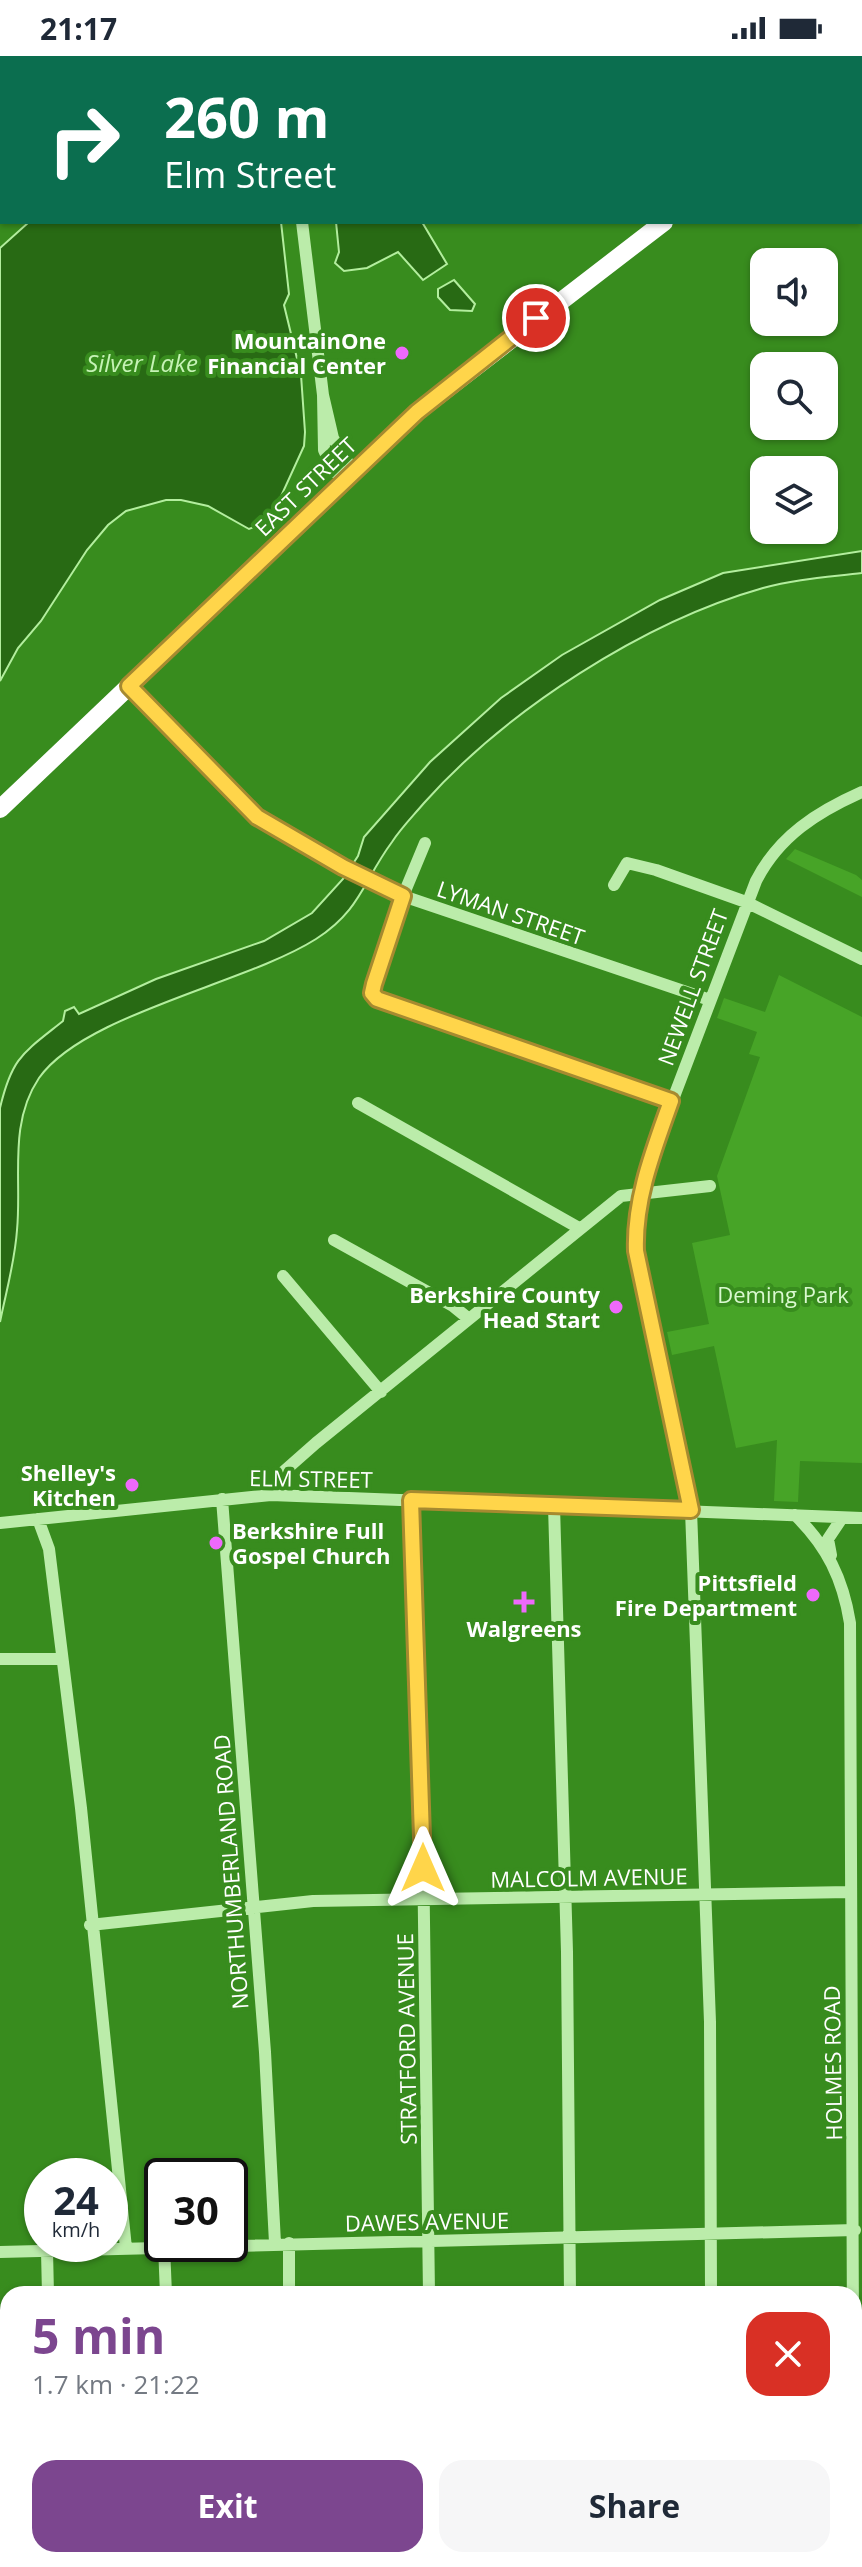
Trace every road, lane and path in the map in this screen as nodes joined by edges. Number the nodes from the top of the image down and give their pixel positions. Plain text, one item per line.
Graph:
1 (302, 224) edge
2 (661, 224) edge
3 (350, 476) junction
4 (129, 686) junction
5 (862, 792) edge
6 (0, 809) edge
7 (425, 843) dead end
8 (614, 885) dead end
9 (403, 896) junction
10 (746, 902) junction
11 (862, 959) edge
12 (710, 1000) junction
13 (671, 1101) junction
14 (358, 1103) dead end
15 (710, 1186) dead end
16 (641, 1196) junction
17 (579, 1228) junction
18 (334, 1240) dead end
19 (283, 1276) dead end
20 (469, 1319) junction
21 (381, 1392) junction
22 (271, 1495) junction
23 (222, 1499) junction
24 (411, 1500) junction
25 (554, 1506) junction
26 (691, 1510) junction
27 (795, 1515) junction
28 (842, 1518) junction
29 (862, 1518) edge
30 (38, 1519) junction
31 (0, 1523) edge
32 (833, 1562) junction
33 (0, 1659) edge
34 (62, 1659) junction
35 (856, 1761) edge
36 (850, 1892) junction
37 (706, 1894) junction
38 (565, 1898) junction
39 (423, 1900) junction
40 (253, 1907) junction
41 (90, 1925) junction
42 (856, 1934) edge
43 (857, 2041) edge
44 (858, 2144) edge
45 (116, 2158) edge
46 (855, 2230) junction
47 (712, 2233) junction
48 (570, 2238) junction
49 (428, 2240) junction
50 (275, 2243) junction
51 (289, 2243) junction
52 (248, 2244) edge
53 (24, 2251) edge
54 (0, 2252) edge
55 (47, 2262) edge
56 (165, 2262) edge
57 (859, 2275) edge
58 (48, 2286) edge
59 (166, 2286) edge
60 (289, 2286) edge
61 (429, 2286) edge
62 (570, 2286) edge
63 (711, 2286) edge

1 - 3 street
2 - 3 highway, EAST STREET
3 - 4 highway, EAST STREET
4 - 6 highway, EAST STREET
4 - 9 street, LYMAN STREET
5 - 10 street, NEWELL STREET
7 - 9 street
8 - 10 street
9 - 12 street, LYMAN STREET
9 - 13 street
10 - 11 street
10 - 12 street, NEWELL STREET
12 - 13 street, NEWELL STREET
13 - 16 street, NEWELL STREET
14 - 17 street
15 - 16 street
16 - 17 street
16 - 26 street, NEWELL STREET
17 - 20 street
18 - 20 street
19 - 21 street
20 - 21 street
21 - 22 street
22 - 23 street, ELM STREET
22 - 24 street, ELM STREET
23 - 30 street, ELM STREET
23 - 40 street, NORTHUMBERLAND ROAD
24 - 25 street, ELM STREET
24 - 39 street, STRATFORD AVENUE
25 - 26 street, ELM STREET
25 - 38 street
26 - 27 street, ELM STREET
26 - 37 street, NEWELL STREET
27 - 28 street, ELM STREET
27 - 32 street, HOLMES ROAD
28 - 29 street, ELM STREET
28 - 32 street, HOLMES ROAD
30 - 31 street, ELM STREET
30 - 34 street
32 - 35 street, HOLMES ROAD
33 - 34 street
34 - 41 street
35 - 36 street, HOLMES ROAD
36 - 37 street, MALCOLM AVENUE
36 - 42 street, HOLMES ROAD
37 - 38 street, MALCOLM AVENUE
37 - 47 street, NEWELL STREET
38 - 39 street, MALCOLM AVENUE
38 - 48 street
39 - 40 street, MALCOLM AVENUE
39 - 49 street, STRATFORD AVENUE
40 - 41 street, MALCOLM AVENUE
40 - 50 street, NORTHUMBERLAND ROAD
41 - 45 street
42 - 43 street, HOLMES ROAD
43 - 44 street, HOLMES ROAD
44 - 46 street, HOLMES ROAD
46 - 47 street, DAWES AVENUE
46 - 57 street, HOLMES ROAD
47 - 48 street, DAWES AVENUE
47 - 63 street, NEWELL STREET
48 - 49 street, DAWES AVENUE
48 - 62 street
49 - 51 street, DAWES AVENUE
49 - 61 street, STRATFORD AVENUE
50 - 51 street, DAWES AVENUE
50 - 52 street, DAWES AVENUE
51 - 60 street
53 - 54 street, DAWES AVENUE
55 - 58 street
56 - 59 street

